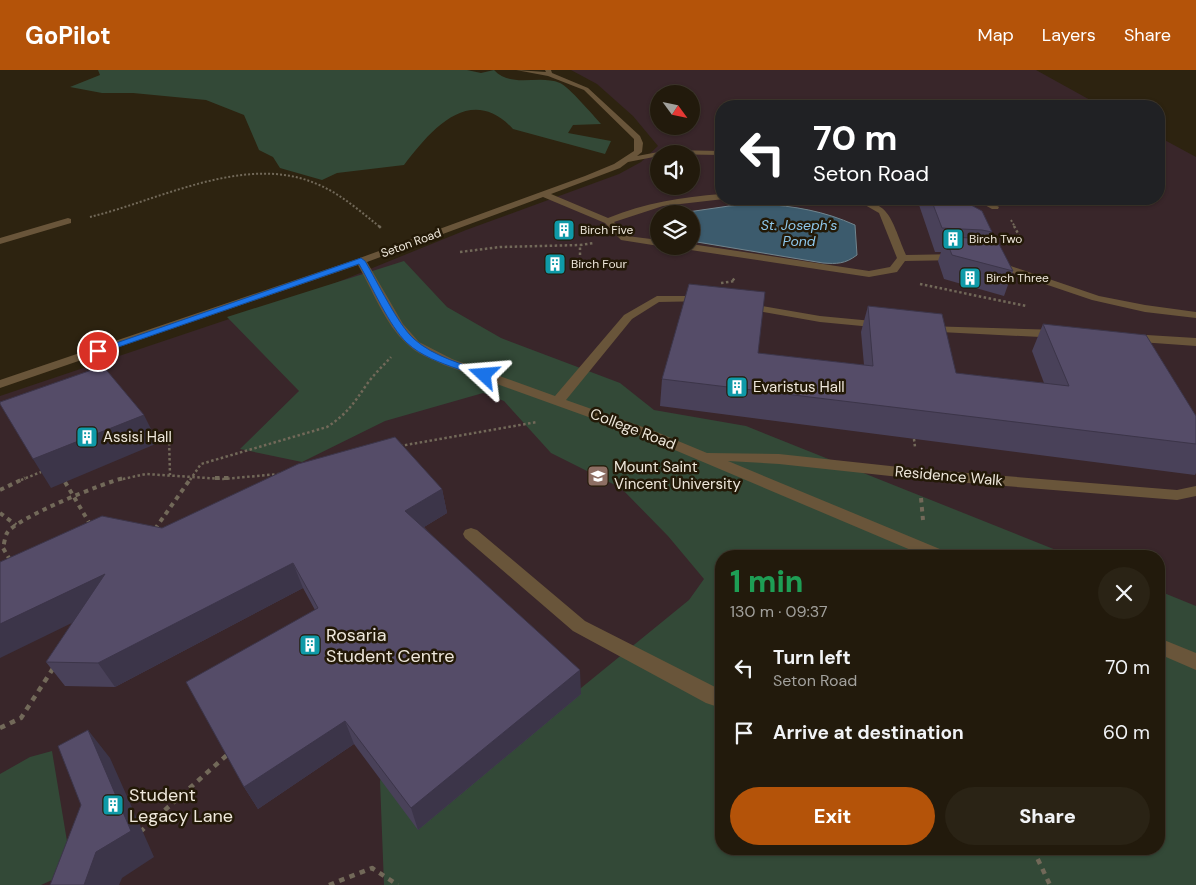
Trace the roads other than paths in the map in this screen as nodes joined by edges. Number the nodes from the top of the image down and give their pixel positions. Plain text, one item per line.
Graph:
1 (519, 70) edge
2 (548, 72) edge
3 (646, 146) junction
4 (650, 147) edge
5 (700, 153) edge
6 (715, 153) edge
7 (650, 156) edge
8 (627, 160) junction
9 (543, 194) junction
10 (715, 198) edge
11 (871, 205) edge
12 (991, 205) edge
13 (995, 207) dead end
14 (68, 221) road end
15 (608, 221) junction
16 (0, 241) edge
17 (650, 242) edge
18 (700, 248) edge
19 (902, 258) junction
20 (361, 261) junction
21 (712, 301) edge
22 (731, 304) edge
23 (1196, 315) edge
24 (1075, 335) edge
25 (1122, 338) edge
26 (1196, 342) edge
27 (0, 384) edge
28 (558, 401) junction
29 (702, 456) junction
30 (1196, 491) edge
31 (471, 534) dead end
32 (927, 550) edge
33 (1165, 649) edge
34 (1196, 662) edge
35 (715, 697) edge

1 - 2 street
2 - 3 street
3 - 4 street
3 - 8 street
5 - 6 street
7 - 8 street, Seton Road
8 - 9 street, Seton Road
9 - 15 street
9 - 20 street, Seton Road
10 - 15 street
11 - 19 street
12 - 13 street
14 - 16 street
15 - 17 street
18 - 19 street
19 - 23 street
20 - 27 street, Seton Road
20 - 28 street, College Road
21 - 28 street
22 - 24 street
25 - 26 street
28 - 29 street, College Road
29 - 30 street, Residence Walk
29 - 32 street, College Road
31 - 35 street
33 - 34 street

